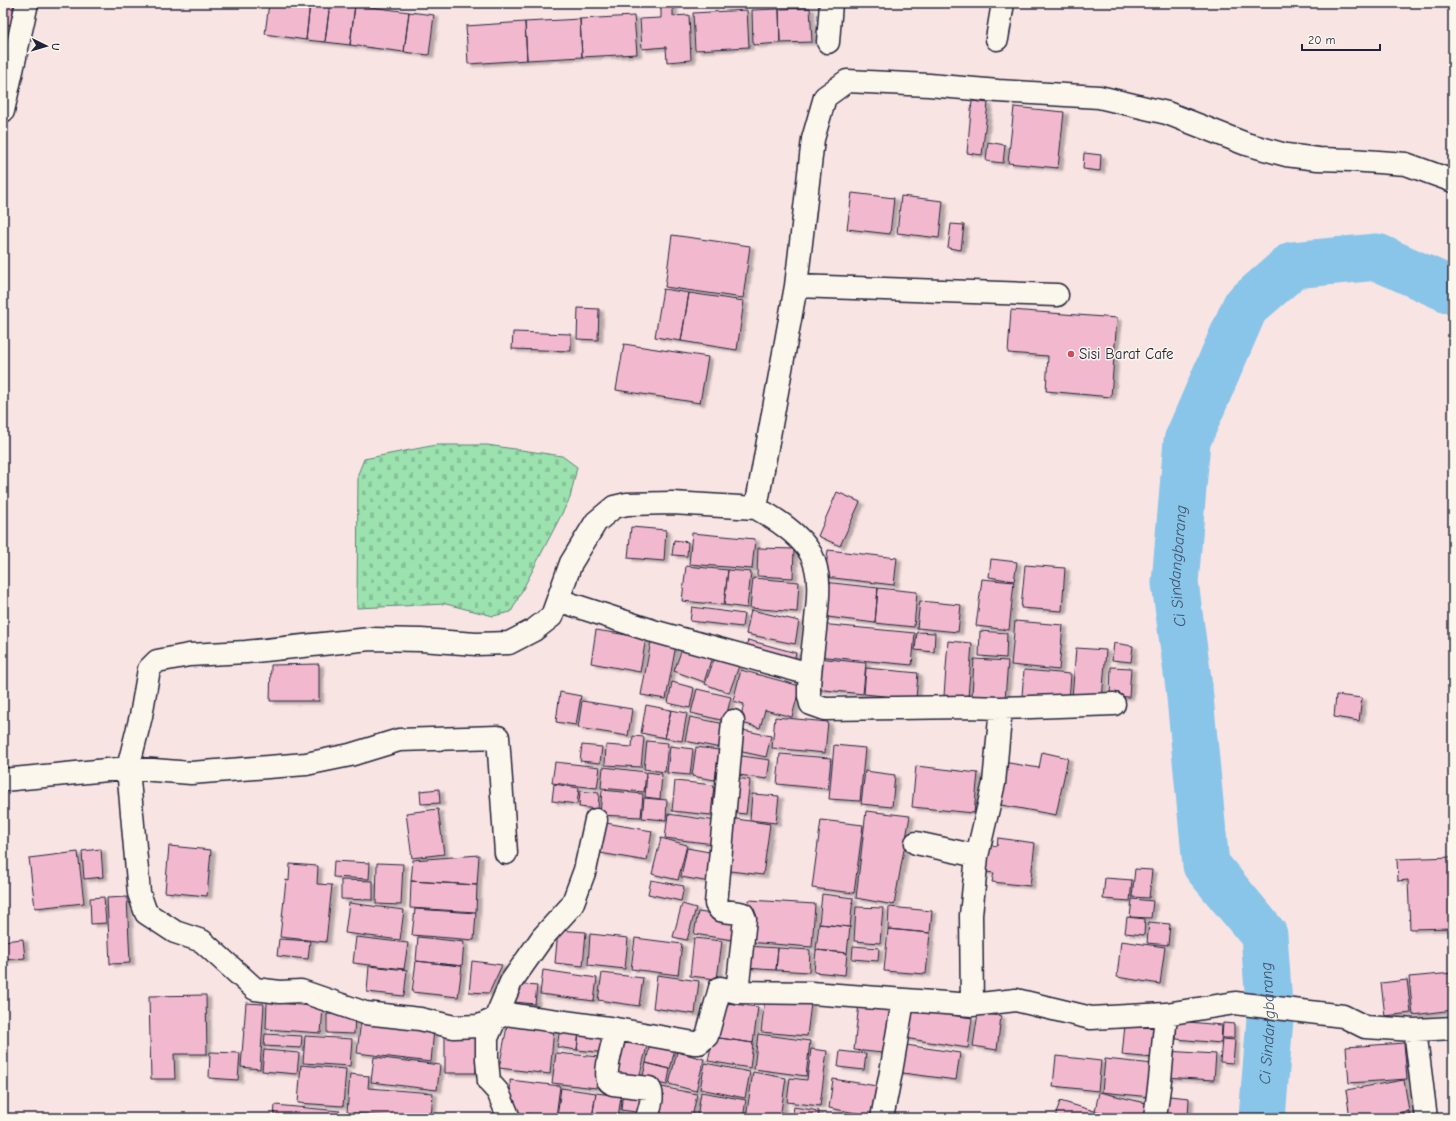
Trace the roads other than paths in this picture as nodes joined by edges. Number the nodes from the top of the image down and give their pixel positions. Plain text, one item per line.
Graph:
1 (27, 3) edge
2 (832, 3) edge
3 (1003, 3) edge
4 (996, 40) dead end
5 (828, 42) dead end
6 (3, 111) edge
7 (1453, 181) edge
8 (796, 286) junction
9 (1057, 295) dead end
10 (756, 508) junction
11 (558, 600) junction
12 (810, 674) junction
13 (1114, 704) dead end
14 (1001, 708) junction
15 (733, 721) dead end
16 (128, 768) junction
17 (3, 780) edge
18 (596, 820) dead end
19 (916, 843) dead end
20 (506, 853) dead end
21 (977, 856) junction
22 (738, 992) junction
23 (903, 1001) junction
24 (972, 1005) junction
25 (1166, 1014) junction
26 (495, 1020) junction
27 (1453, 1028) edge
28 (616, 1029) junction
29 (1415, 1030) junction
30 (508, 1118) edge
31 (647, 1118) edge
32 (882, 1118) edge
33 (1155, 1118) edge
34 (1426, 1118) edge

1 - 6 street
2 - 5 street
3 - 4 street
7 - 8 street
8 - 9 street
8 - 10 street
10 - 11 street
10 - 12 street
11 - 12 street
11 - 16 street
12 - 14 street
13 - 14 street
14 - 21 street
15 - 22 street
16 - 17 street
16 - 20 street
16 - 26 street
18 - 26 street
19 - 21 street
21 - 24 street
22 - 23 street
22 - 28 street
23 - 24 street
23 - 32 street
24 - 25 street
25 - 29 street
25 - 33 street
26 - 28 street
26 - 30 street
27 - 29 street
28 - 31 street
29 - 34 street

